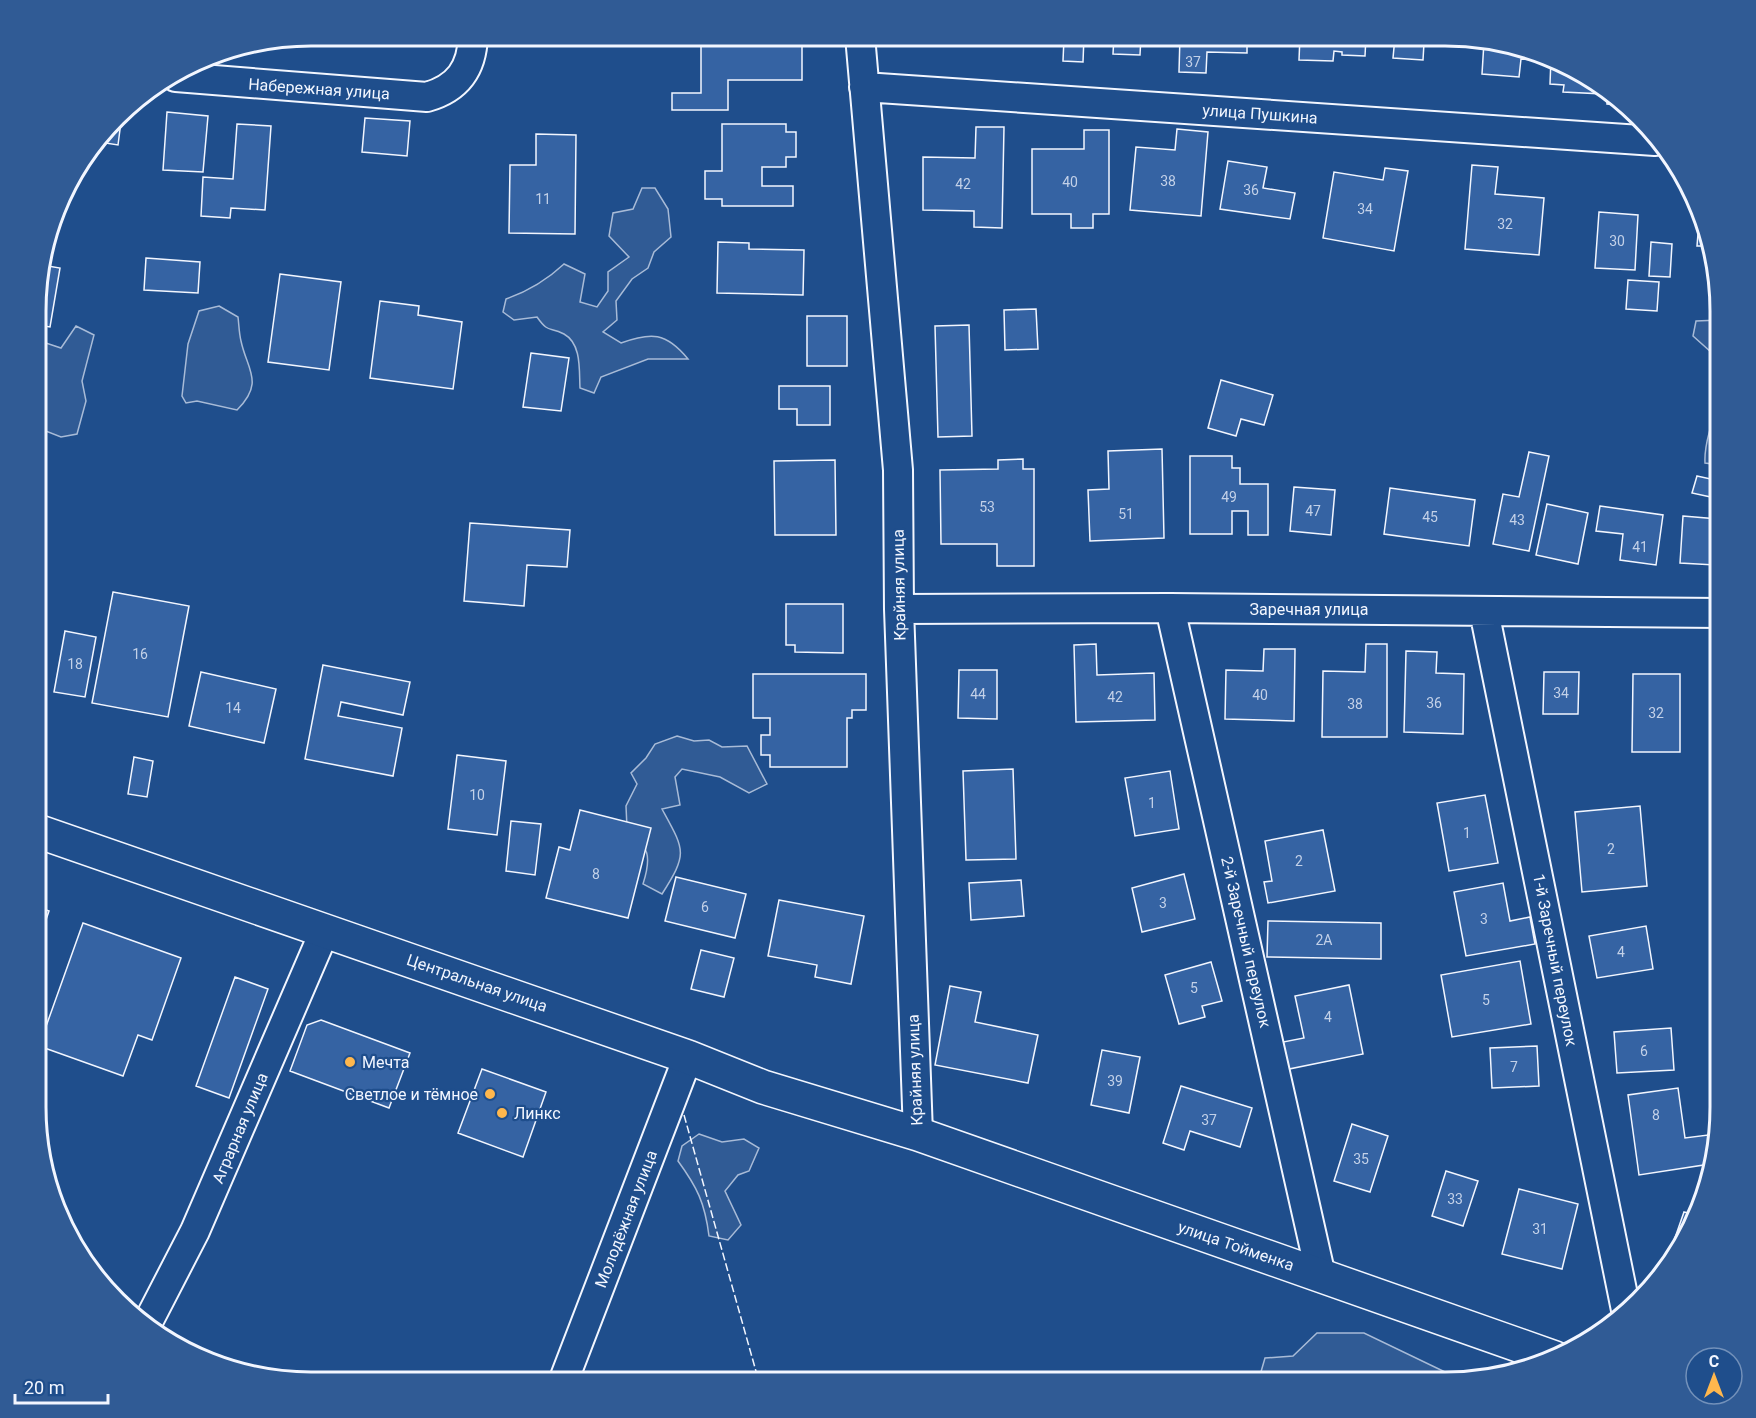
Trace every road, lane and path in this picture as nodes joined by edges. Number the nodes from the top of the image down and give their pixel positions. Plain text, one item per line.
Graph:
1 (472, 46) edge
2 (861, 46) edge
3 (187, 78) edge
4 (864, 87) junction
5 (1647, 140) edge
6 (1170, 608) junction
7 (899, 609) junction
8 (1484, 611) junction
9 (1710, 614) edge
10 (46, 834) edge
11 (325, 930) junction
12 (688, 1057) junction
13 (918, 1134) junction
14 (1321, 1276) junction
15 (1624, 1301) edge
16 (150, 1317) edge
17 (1541, 1353) edge
18 (567, 1372) edge

1 - 3 street, Набережная улица
2 - 4 street, Крайняя улица
4 - 5 street, улица Пушкина
4 - 7 street, Крайняя улица
6 - 7 street, Заречная улица
6 - 8 street, Заречная улица
6 - 14 street, 2-й Заречный переулок
7 - 13 street, Крайняя улица
8 - 9 street, Заречная улица
8 - 15 street, 1-й Заречный переулок
10 - 11 street, Центральная улица
11 - 12 street, Центральная улица
11 - 16 street, Аграрная улица
12 - 13 street, Центральная улица
12 - 18 street, Молодёжная улица
13 - 14 street, улица Тойменка
14 - 17 street, улица Тойменка

